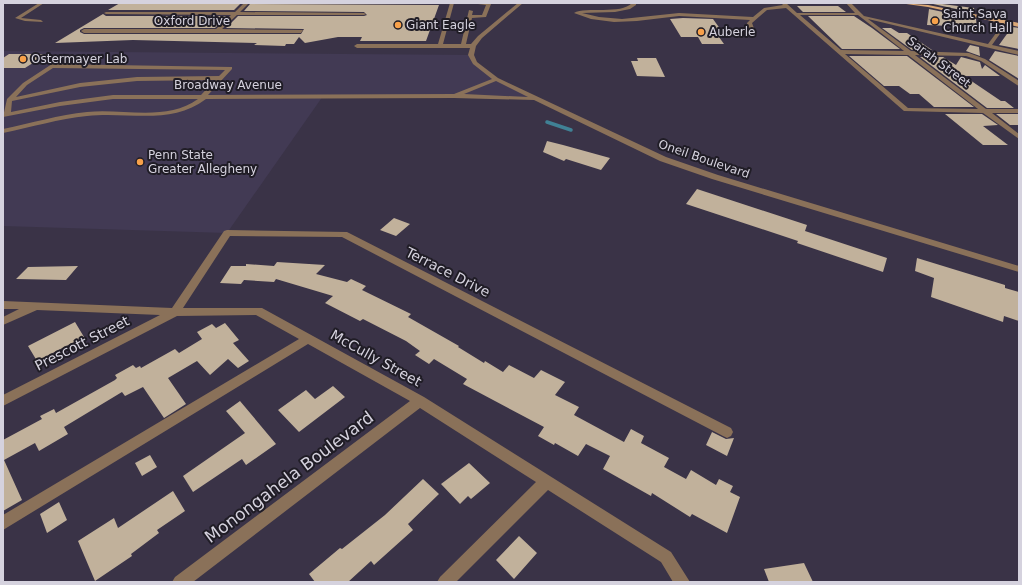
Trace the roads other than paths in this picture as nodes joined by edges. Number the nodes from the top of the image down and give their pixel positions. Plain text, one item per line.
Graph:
1 (42, 3) edge
2 (247, 3) edge
3 (452, 3) edge
4 (472, 3) edge
5 (521, 3) edge
6 (634, 3) edge
7 (848, 3) edge
8 (901, 3) edge
9 (785, 5) edge
10 (106, 13) dead end
11 (236, 14) junction
12 (364, 14) dead end
13 (796, 14) junction
14 (860, 15) junction
15 (470, 17) junction
16 (754, 19) junction
17 (41, 21) dead end
18 (1007, 22) junction
19 (1019, 24) edge
20 (84, 31) dead end
21 (217, 31) junction
22 (752, 31) dead end
23 (301, 32) dead end
24 (357, 46) dead end
25 (440, 46) junction
26 (463, 46) junction
27 (473, 46) junction
28 (988, 46) junction
29 (838, 51) junction
30 (908, 52) junction
31 (1019, 53) edge
32 (220, 78) junction
33 (496, 79) junction
34 (1019, 84) edge
35 (204, 96) junction
36 (454, 96) junction
37 (536, 99) junction
38 (9, 100) junction
39 (985, 111) junction
40 (1019, 111) edge
41 (7, 114) edge
42 (4, 131) edge
43 (1019, 137) edge
44 (1019, 269) edge
45 (3, 305) edge
46 (38, 306) junction
47 (175, 312) junction
48 (3, 321) edge
49 (309, 338) junction
50 (3, 401) edge
51 (420, 401) junction
52 (727, 432) dead end
53 (547, 481) junction
54 (3, 523) edge
55 (180, 582) edge
56 (445, 582) edge
57 (682, 582) edge

1 - 17 street
2 - 11 street
3 - 25 street
4 - 15 street
4 - 15 street
5 - 27 street
6 - 16 street
7 - 14 street, Sarah Street
8 - 18 main road
9 - 13 street
9 - 16 street
10 - 11 street
11 - 12 street
11 - 21 street
13 - 14 street
13 - 29 street
14 - 28 street
14 - 30 street, Sarah Street
15 - 26 street
16 - 22 street
18 - 19 main road
18 - 28 street
20 - 21 street, Oxford Drive
21 - 23 street, Oxford Drive
24 - 25 street
25 - 26 street
26 - 27 street
27 - 33 street, Oneil Boulevard
28 - 31 street
29 - 30 street
29 - 39 street
30 - 34 street
30 - 39 street, Sarah Street
32 - 35 street
32 - 38 street
32 - 38 street
33 - 36 street, Broadway Avenue
33 - 37 street, Oneil Boulevard
35 - 36 street, Broadway Avenue
35 - 41 street, Broadway Avenue
35 - 42 street
36 - 37 street, Broadway Avenue
37 - 44 street, Oneil Boulevard
38 - 41 street
39 - 40 street
39 - 43 street, Sarah Street
41 - 42 street
45 - 46 street, McCully Street
46 - 47 street, McCully Street
46 - 48 street
47 - 49 street, McCully Street
47 - 50 street, Prescott Street
47 - 52 street, Terrace Drive
49 - 51 street, McCully Street
49 - 54 street
51 - 53 street, McCully Street
51 - 55 street, Monongahela Boulevard
53 - 56 street
53 - 57 street, McCully Street

